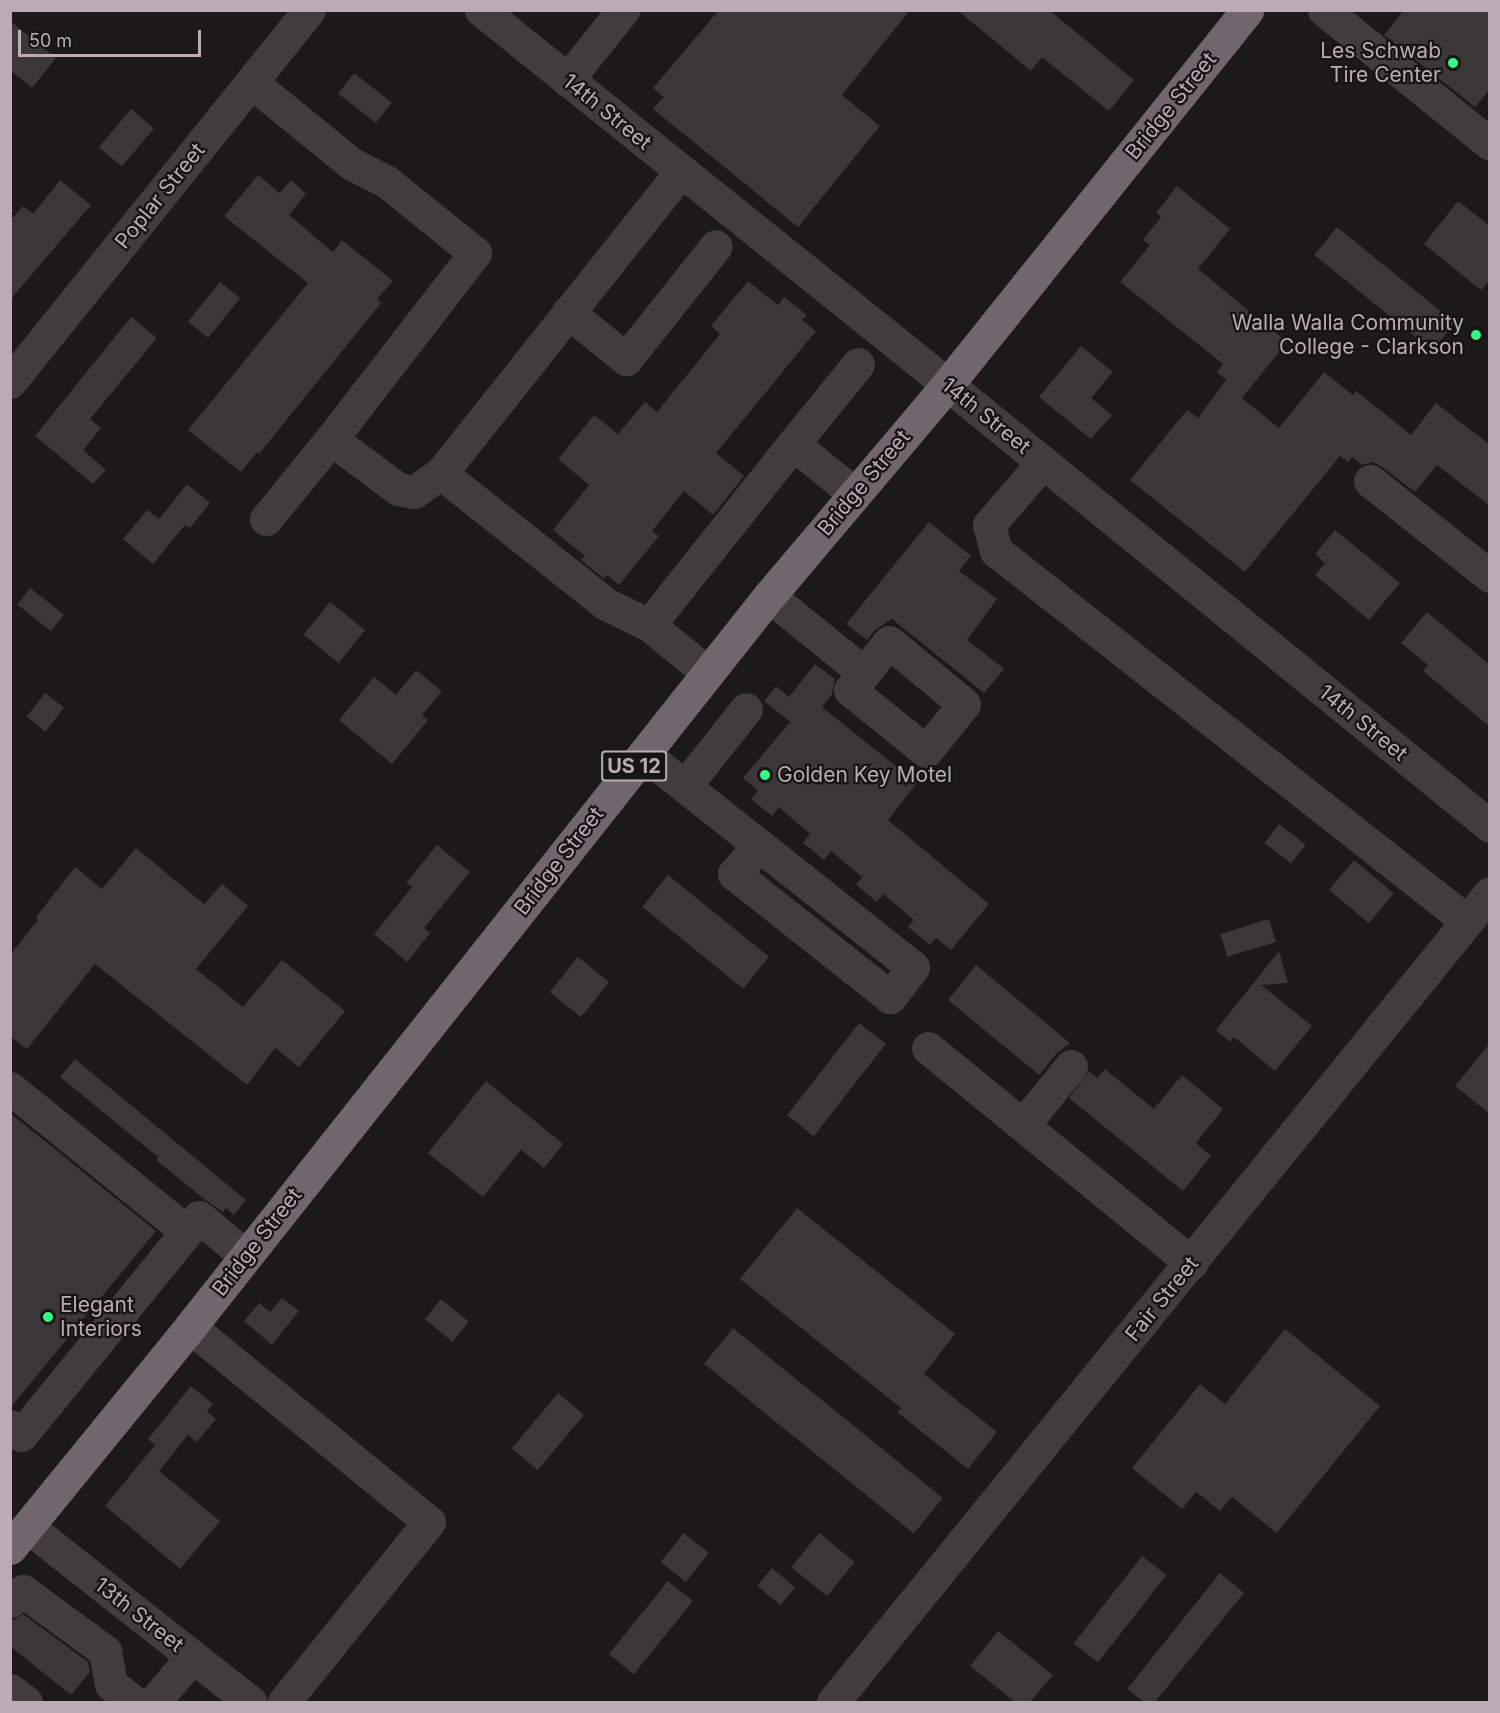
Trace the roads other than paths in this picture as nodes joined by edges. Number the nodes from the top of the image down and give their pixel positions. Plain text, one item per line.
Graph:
1 (309, 10) edge
2 (623, 10) edge
3 (1247, 10) edge
4 (1331, 13) edge
5 (492, 14) edge
6 (567, 80) junction
7 (251, 82) junction
8 (1490, 144) edge
9 (681, 171) junction
10 (716, 246) dead end
11 (568, 312) junction
12 (858, 364) dead end
13 (10, 382) edge
14 (947, 385) junction
15 (331, 439) junction
16 (793, 444) junction
17 (1042, 462) junction
18 (441, 473) junction
19 (1370, 481) dead end
20 (855, 494) junction
21 (266, 519) dead end
22 (1490, 576) edge
23 (769, 596) junction
24 (649, 625) junction
25 (708, 673) junction
26 (864, 673) dead end
27 (746, 709) dead end
28 (644, 754) junction
29 (685, 786) junction
30 (1490, 826) edge
31 (759, 844) junction
32 (1490, 893) edge
33 (1467, 921) junction
34 (928, 1048) dead end
35 (1071, 1066) dead end
36 (10, 1088) edge
37 (1023, 1125) junction
38 (186, 1231) junction
39 (246, 1256) junction
40 (1192, 1263) junction
41 (190, 1327) junction
42 (10, 1426) edge
43 (19, 1538) edge
44 (10, 1601) edge
45 (192, 1657) junction
46 (10, 1690) edge
47 (26, 1702) edge
48 (134, 1702) edge
49 (153, 1702) edge
50 (250, 1702) edge
51 (284, 1702) edge
52 (833, 1702) edge

1 - 7 street, Poplar Street
2 - 6 street
3 - 14 highway, Bridge Street / US 12
4 - 8 street
5 - 6 street, 14th Street
6 - 9 street, 14th Street
7 - 13 street, Poplar Street
7 - 15 street
9 - 11 street
9 - 14 street, 14th Street
10 - 11 street
11 - 18 street
12 - 16 street
14 - 17 street, 14th Street
14 - 20 highway, Bridge Street / US 12
15 - 18 street
15 - 21 street
16 - 20 street
16 - 24 street
17 - 30 street, 14th Street
17 - 33 street
18 - 24 street
19 - 22 street
20 - 23 highway, Bridge Street / US 12
23 - 25 highway, Bridge Street / US 12
23 - 26 street
24 - 25 street
25 - 28 highway, Bridge Street / US 12
27 - 29 street
28 - 29 street
28 - 39 highway, Bridge Street / US 12
29 - 31 street
31 - 31 street
32 - 33 street, Fair Street
33 - 40 street, Fair Street
34 - 37 street
35 - 37 street
36 - 38 street
37 - 40 street
38 - 39 street
38 - 42 street
39 - 41 highway, Bridge Street / US 12
40 - 52 street, Fair Street
41 - 43 highway, Bridge Street / US 12
41 - 51 street
43 - 45 street, 13th Street
44 - 48 street
45 - 49 street
45 - 50 street, 13th Street
46 - 47 street

